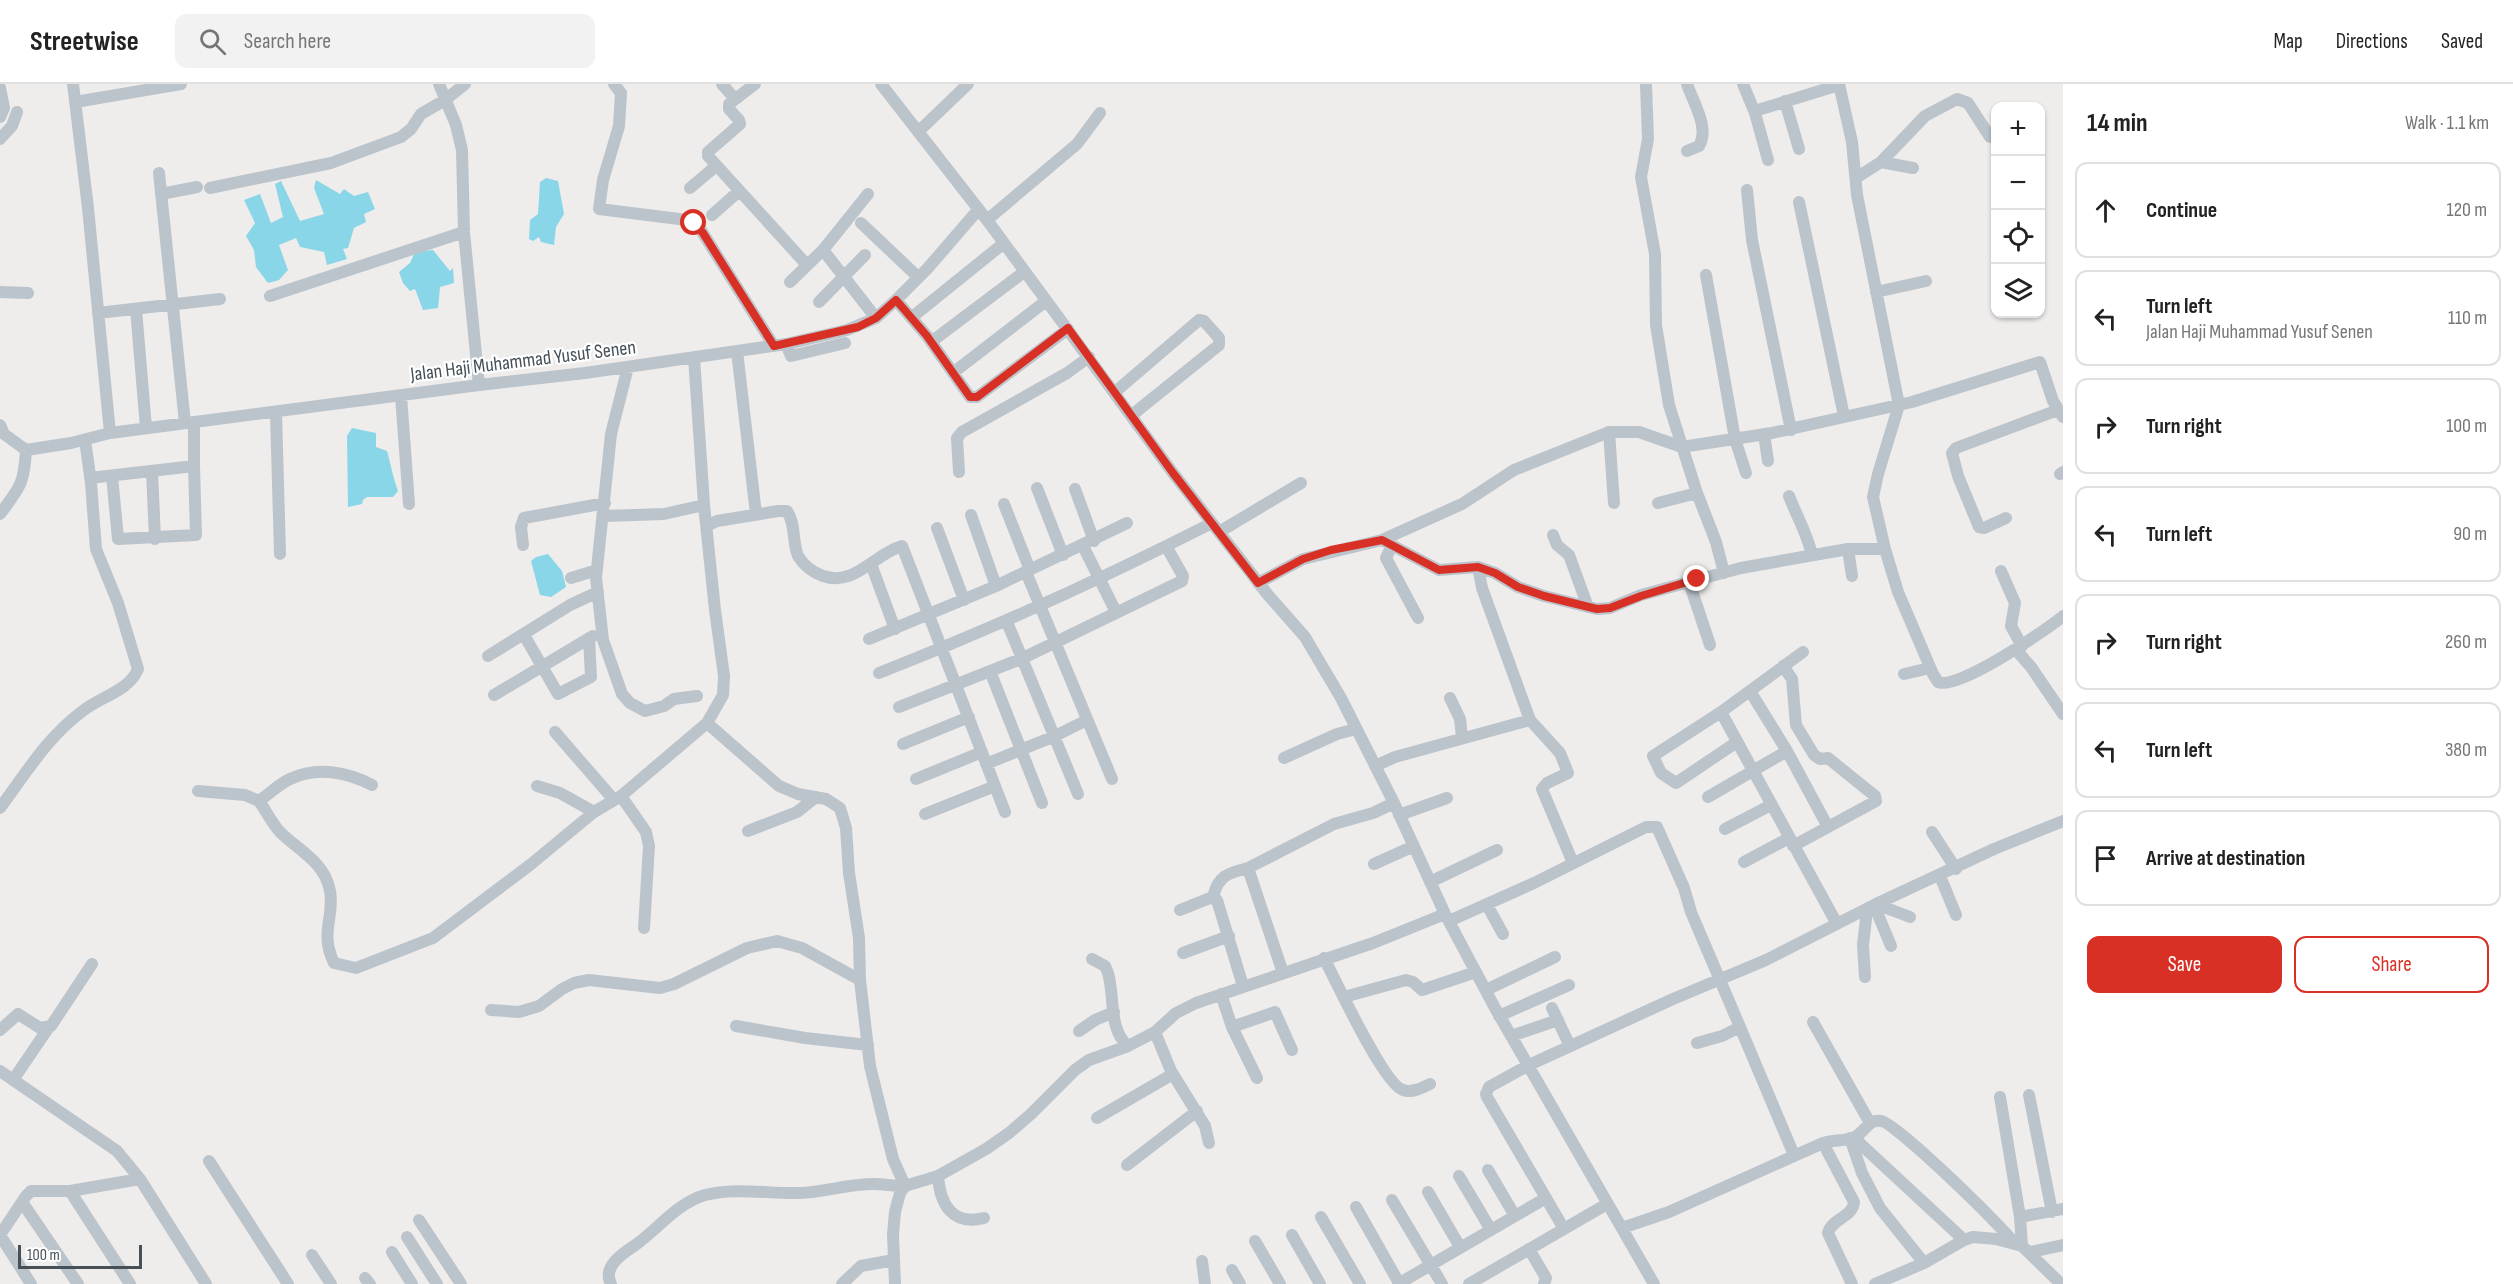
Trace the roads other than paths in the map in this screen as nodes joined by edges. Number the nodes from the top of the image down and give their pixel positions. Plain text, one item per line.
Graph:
1 (73, 84) edge
2 (181, 84) edge
3 (439, 84) edge
4 (465, 84) edge
5 (614, 84) edge
6 (722, 84) edge
7 (755, 84) edge
8 (880, 84) edge
9 (968, 84) edge
10 (1646, 84) edge
11 (1687, 84) edge
12 (1743, 84) edge
13 (1839, 84) edge
14 (166, 85) edge
15 (1, 92) edge
16 (735, 99) junction
17 (445, 100) junction
18 (1785, 101) junction
19 (75, 102) junction
20 (17, 112) dead end
21 (1100, 113) dead end
22 (1755, 113) junction
23 (0, 117) edge
24 (918, 132) junction
25 (1990, 137) dead end
26 (0, 139) edge
27 (1799, 149) dead end
28 (1687, 151) dead end
29 (1768, 160) dead end
30 (1881, 162) junction
31 (716, 166) junction
32 (1913, 168) dead end
33 (159, 173) dead end
34 (1856, 178) junction
35 (197, 187) dead end
36 (210, 188) dead end
37 (690, 188) dead end
38 (1747, 190) dead end
39 (738, 192) junction
40 (161, 194) junction
41 (868, 194) dead end
42 (1799, 202) dead end
43 (978, 210) junction
44 (712, 215) dead end
45 (987, 220) junction
46 (861, 223) dead end
47 (464, 232) junction
48 (1004, 243) junction
49 (823, 250) junction
50 (865, 255) dead end
51 (807, 265) junction
52 (1024, 272) junction
53 (1706, 275) dead end
54 (918, 277) junction
55 (844, 278) junction
56 (1926, 281) dead end
57 (790, 282) dead end
58 (0, 292) edge
59 (1876, 292) junction
60 (28, 293) dead end
61 (270, 296) dead end
62 (220, 299) dead end
63 (896, 300) junction
64 (1046, 301) junction
65 (819, 302) dead end
66 (172, 304) junction
67 (136, 309) junction
68 (98, 313) junction
69 (876, 318) junction
70 (911, 318) junction
71 (1068, 328) junction
72 (931, 342) junction
73 (845, 343) dead end
74 (780, 345) junction
75 (737, 351) junction
76 (694, 357) junction
77 (1089, 357) junction
78 (628, 367) junction
79 (954, 372) junction
80 (479, 385) junction
81 (1115, 392) junction
82 (401, 396) junction
83 (1899, 405) junction
84 (276, 413) junction
85 (2061, 414) edge
86 (1132, 415) junction
87 (1844, 416) junction
88 (190, 423) junction
89 (0, 425) edge
90 (146, 428) junction
91 (1791, 430) junction
92 (1609, 432) junction
93 (110, 433) junction
94 (1764, 434) junction
95 (1735, 439) junction
96 (85, 440) junction
97 (1682, 447) junction
98 (26, 450) junction
99 (1768, 461) dead end
100 (194, 466) junction
101 (152, 471) junction
102 (958, 472) dead end
103 (1746, 473) dead end
104 (112, 476) junction
105 (90, 478) junction
106 (1301, 483) dead end
107 (1037, 488) dead end
108 (1075, 489) dead end
109 (1697, 493) junction
110 (1789, 496) dead end
111 (1614, 503) dead end
112 (1658, 503) dead end
113 (409, 504) dead end
114 (1004, 504) dead end
115 (704, 505) junction
116 (604, 509) junction
117 (0, 514) edge
118 (756, 514) junction
119 (971, 515) dead end
120 (2006, 518) dead end
121 (1127, 523) dead end
122 (707, 526) junction
123 (1215, 527) junction
124 (937, 528) dead end
125 (1553, 535) dead end
126 (155, 539) junction
127 (1387, 542) junction
128 (1088, 544) junction
129 (523, 545) dead end
130 (1166, 546) junction
131 (1848, 549) junction
132 (1885, 549) junction
133 (280, 554) dead end
134 (1063, 555) junction
135 (1812, 555) junction
136 (871, 564) junction
137 (1478, 567) junction
138 (597, 570) junction
139 (1028, 571) junction
140 (2001, 571) dead end
141 (1724, 573) junction
142 (1852, 576) dead end
143 (571, 578) dead end
144 (1099, 579) junction
145 (1689, 582) junction
146 (1258, 583) junction
147 (996, 586) junction
148 (598, 592) junction
149 (964, 600) junction
150 (1040, 606) junction
151 (1588, 606) junction
152 (1116, 612) junction
153 (930, 615) junction
154 (2063, 616) edge
155 (1418, 618) dead end
156 (1007, 622) junction
157 (895, 629) junction
158 (602, 631) junction
159 (524, 635) junction
160 (589, 638) junction
161 (869, 639) dead end
162 (1056, 643) junction
163 (1710, 645) dead end
164 (942, 648) junction
165 (2020, 648) junction
166 (1803, 652) dead end
167 (488, 656) dead end
168 (1023, 658) junction
169 (1783, 666) junction
170 (542, 667) junction
171 (1930, 668) junction
172 (990, 671) junction
173 (879, 673) dead end
174 (1904, 674) dead end
175 (956, 683) junction
176 (1750, 691) junction
177 (494, 695) dead end
178 (697, 696) dead end
179 (1449, 698) dead end
180 (899, 707) dead end
181 (1721, 712) junction
182 (2063, 714) edge
183 (969, 717) junction
184 (1087, 720) junction
185 (1530, 720) junction
186 (706, 723) junction
187 (1356, 729) junction
188 (555, 732) dead end
189 (1055, 736) junction
190 (1462, 738) junction
191 (1737, 742) junction
192 (903, 744) dead end
193 (1021, 750) junction
194 (1787, 751) junction
195 (984, 758) junction
196 (1284, 758) dead end
197 (1375, 766) junction
198 (1753, 771) junction
199 (916, 779) dead end
200 (1112, 779) dead end
201 (372, 785) dead end
202 (537, 786) dead end
203 (995, 786) junction
204 (198, 791) dead end
205 (1078, 794) dead end
206 (816, 797) junction
207 (1708, 797) dead end
208 (618, 798) junction
209 (1447, 798) dead end
210 (259, 801) junction
211 (1042, 803) dead end
212 (1771, 805) junction
213 (0, 808) edge
214 (1396, 809) junction
215 (594, 812) junction
216 (1005, 812) dead end
217 (925, 814) dead end
218 (2063, 821) edge
219 (1828, 827) junction
220 (1725, 829) dead end
221 (748, 831) dead end
222 (1932, 832) dead end
223 (1791, 842) junction
224 (1414, 846) junction
225 (1497, 850) dead end
226 (1744, 862) dead end
227 (1573, 863) junction
228 (1374, 864) dead end
229 (1248, 868) junction
230 (1956, 868) junction
231 (1940, 876) junction
232 (1430, 882) junction
233 (1213, 898) junction
234 (1487, 904) junction
235 (1872, 906) junction
236 (1180, 910) dead end
237 (1956, 915) dead end
238 (1910, 917) dead end
239 (1447, 918) junction
240 (1837, 924) junction
241 (644, 928) dead end
242 (1503, 934) dead end
243 (1229, 936) junction
244 (1891, 946) dead end
245 (1183, 953) dead end
246 (1555, 957) dead end
247 (1324, 958) junction
248 (1092, 959) dead end
249 (92, 964) dead end
250 (1283, 972) junction
251 (1476, 972) junction
252 (1865, 977) dead end
253 (1719, 979) junction
254 (860, 980) junction
255 (1569, 985) dead end
256 (1243, 986) junction
257 (1486, 990) junction
258 (1221, 994) junction
259 (1344, 997) junction
260 (1552, 1008) dead end
261 (491, 1010) dead end
262 (1114, 1012) junction
263 (1499, 1016) junction
264 (1558, 1020) junction
265 (1813, 1022) dead end
266 (736, 1026) dead end
267 (1232, 1027) junction
268 (1740, 1027) junction
269 (49, 1028) junction
270 (0, 1030) edge
271 (1079, 1031) dead end
272 (1155, 1032) junction
273 (1511, 1036) junction
274 (1697, 1043) dead end
275 (868, 1045) junction
276 (1128, 1046) junction
277 (1570, 1046) junction
278 (1292, 1050) dead end
279 (1529, 1065) junction
280 (0, 1071) edge
281 (1173, 1074) junction
282 (1257, 1078) dead end
283 (13, 1080) junction
284 (1430, 1084) dead end
285 (2029, 1095) dead end
286 (2000, 1097) dead end
287 (1197, 1111) junction
288 (1097, 1119) dead end
289 (1870, 1123) junction
290 (1852, 1138) junction
291 (1209, 1143) dead end
292 (1823, 1143) junction
293 (1794, 1155) junction
294 (209, 1161) dead end
295 (1127, 1165) dead end
296 (1488, 1170) dead end
297 (938, 1176) junction
298 (1459, 1176) dead end
299 (140, 1179) junction
300 (905, 1186) junction
301 (70, 1191) junction
302 (1428, 1192) dead end
303 (1546, 1198) junction
304 (1392, 1200) dead end
305 (22, 1202) junction
306 (1608, 1204) junction
307 (1356, 1207) dead end
308 (2057, 1211) edge
309 (1515, 1216) junction
310 (1321, 1217) dead end
311 (2020, 1217) junction
312 (984, 1218) dead end
313 (418, 1220) dead end
314 (1622, 1228) junction
315 (1564, 1229) junction
316 (1491, 1230) junction
317 (0, 1235) edge
318 (1292, 1235) dead end
319 (407, 1237) dead end
320 (1964, 1240) junction
321 (1255, 1241) dead end
322 (2063, 1245) edge
323 (1460, 1247) junction
324 (2022, 1247) junction
325 (1529, 1249) junction
326 (392, 1252) dead end
327 (312, 1255) dead end
328 (894, 1260) junction
329 (1202, 1261) dead end
330 (1924, 1263) junction
331 (1431, 1264) junction
332 (1232, 1270) dead end
333 (2061, 1282) edge
334 (458, 1283) edge
335 (31, 1284) edge
336 (78, 1284) edge
337 (129, 1284) edge
338 (206, 1284) edge
339 (288, 1284) edge
340 (331, 1284) edge
341 (412, 1284) edge
342 (437, 1284) edge
343 (611, 1284) edge
344 (842, 1284) edge
345 (895, 1284) edge
346 (1205, 1284) edge
347 (1240, 1284) edge
348 (1280, 1284) edge
349 (1320, 1284) edge
350 (1360, 1284) edge
351 (1399, 1284) edge
352 (1442, 1284) edge
353 (1470, 1284) edge
354 (1544, 1284) edge
355 (1654, 1284) edge
356 (1852, 1284) edge
357 (1875, 1284) edge

1 - 19 street
2 - 14 street
3 - 17 street
4 - 17 street
5 - 74 street
6 - 16 street
7 - 16 street
8 - 24 street
9 - 24 street
10 - 97 street
11 - 28 street
12 - 22 street
13 - 18 street
13 - 34 street
14 - 19 street
15 - 23 street
16 - 31 street
17 - 36 street
17 - 47 street
18 - 22 street
18 - 27 street
19 - 68 street
20 - 26 street
21 - 45 street
22 - 29 street
24 - 43 street
25 - 30 street
30 - 32 street
30 - 34 street
31 - 37 street
31 - 39 street
33 - 40 street
34 - 59 street
35 - 40 street
38 - 91 street
39 - 44 street
39 - 51 street
40 - 66 street
41 - 49 street
42 - 87 street
43 - 45 street
43 - 54 street, Jalan Haji Muhammad Yusuf Senen
45 - 48 street
46 - 54 street
47 - 61 street
47 - 80 street
48 - 52 street
48 - 70 street
49 - 51 street
49 - 55 street
50 - 55 street
51 - 57 street
52 - 64 street
52 - 72 street
53 - 95 street
54 - 63 street, Jalan Haji Muhammad Yusuf Senen
55 - 65 street
55 - 69 street
56 - 59 street
58 - 60 street
59 - 83 street
62 - 66 street
63 - 69 street, Jalan Haji Muhammad Yusuf Senen
63 - 70 street
64 - 71 street
64 - 79 street
66 - 67 street
66 - 88 street
67 - 68 street
67 - 90 street
68 - 93 street
69 - 74 street, Jalan Haji Muhammad Yusuf Senen
70 - 72 street
71 - 77 street
71 - 79 street
72 - 79 street
73 - 74 street
74 - 75 street, Jalan Haji Muhammad Yusuf Senen
75 - 76 street, Jalan Haji Muhammad Yusuf Senen
75 - 118 street
76 - 78 street, Jalan Haji Muhammad Yusuf Senen
76 - 115 street
77 - 81 street
77 - 102 street
78 - 80 street, Jalan Haji Muhammad Yusuf Senen
78 - 116 street
80 - 82 street, Jalan Haji Muhammad Yusuf Senen
81 - 86 street
81 - 86 street
82 - 84 street, Jalan Haji Muhammad Yusuf Senen
82 - 113 street
83 - 85 street
83 - 87 street
83 - 132 street
84 - 88 street, Jalan Haji Muhammad Yusuf Senen
84 - 133 street
85 - 120 street
86 - 123 street
87 - 91 street
88 - 90 street, Jalan Haji Muhammad Yusuf Senen
88 - 100 street
89 - 98 street
90 - 93 street, Jalan Haji Muhammad Yusuf Senen
91 - 94 street
92 - 97 street
92 - 111 street
92 - 127 street
93 - 96 street, Jalan Haji Muhammad Yusuf Senen
94 - 95 street
94 - 99 street
95 - 97 street
95 - 103 street
96 - 98 street, Jalan Haji Muhammad Yusuf Senen
96 - 105 street
97 - 109 street
98 - 117 street
100 - 101 street
100 - 126 street
101 - 104 street
101 - 126 street
104 - 105 street
104 - 126 street
105 - 213 street
106 - 123 street
107 - 134 street
108 - 128 street
109 - 112 street
109 - 141 street
110 - 135 street
114 - 139 street
115 - 116 street
115 - 122 street
116 - 129 street
116 - 138 street
118 - 122 street
118 - 136 street
119 - 147 street
121 - 128 street
122 - 186 street
123 - 130 street
123 - 146 street
124 - 149 street
125 - 151 street
127 - 137 street
127 - 146 street
127 - 155 street
128 - 134 street
128 - 144 street
130 - 144 street
130 - 152 street
131 - 132 street
131 - 135 street
131 - 142 street
132 - 171 street
134 - 139 street
135 - 141 street
136 - 153 street
136 - 157 street
137 - 151 street
137 - 185 street
138 - 143 street
138 - 148 street
139 - 147 street
139 - 150 street
140 - 165 street
141 - 145 street
144 - 150 street
144 - 152 street
145 - 151 street
145 - 163 street
146 - 187 street
147 - 149 street
148 - 158 street
148 - 159 street
149 - 153 street
150 - 156 street
150 - 162 street
152 - 162 street
153 - 157 street
153 - 164 street
154 - 165 street
156 - 164 street
156 - 168 street
157 - 161 street
158 - 160 street
158 - 178 street
159 - 167 street
159 - 170 street
160 - 170 street
160 - 170 street
162 - 168 street
162 - 184 street
164 - 173 street
164 - 175 street
165 - 171 street
165 - 182 street
166 - 169 street
168 - 172 street
168 - 189 street
169 - 176 street
169 - 219 street
170 - 177 street
171 - 174 street
172 - 175 street
172 - 193 street
175 - 180 street
175 - 183 street
176 - 181 street
176 - 194 street
179 - 190 street
181 - 191 street
181 - 191 street
183 - 192 street
183 - 195 street
184 - 189 street
184 - 200 street
185 - 190 street
185 - 227 street
186 - 206 street
186 - 208 street
187 - 196 street
187 - 197 street
188 - 208 street
189 - 193 street
189 - 205 street
190 - 197 street
191 - 198 street
193 - 195 street
193 - 211 street
194 - 198 street
194 - 219 street
195 - 199 street
195 - 203 street
197 - 214 street
198 - 207 street
198 - 212 street
201 - 210 street
202 - 215 street
203 - 216 street
203 - 217 street
204 - 210 street
206 - 221 street
206 - 254 street
208 - 215 street
208 - 241 street
209 - 214 street
210 - 215 street
212 - 220 street
212 - 223 street
214 - 224 street
214 - 229 street
218 - 230 street
219 - 223 street
222 - 230 street
223 - 226 street
223 - 240 street
224 - 228 street
224 - 232 street
225 - 232 street
227 - 234 street
227 - 253 street
229 - 233 street
229 - 250 street
230 - 231 street
231 - 235 street
231 - 237 street
232 - 239 street
233 - 236 street
233 - 243 street
234 - 239 street
234 - 242 street
235 - 238 street
235 - 240 street
235 - 244 street
235 - 252 street
239 - 247 street
239 - 251 street
240 - 253 street
243 - 245 street
243 - 256 street
246 - 257 street
247 - 250 street
247 - 259 street
248 - 262 street
249 - 269 street
250 - 256 street
251 - 257 street
251 - 259 street
253 - 268 street
253 - 277 street
254 - 261 street
254 - 275 street
255 - 263 street
256 - 258 street
257 - 263 street
258 - 267 street
258 - 272 street
259 - 284 street
260 - 264 street
262 - 271 street
262 - 276 street
263 - 273 street
264 - 273 street
264 - 277 street
265 - 289 street
266 - 275 street
267 - 278 street
267 - 282 street
268 - 274 street
268 - 293 street
269 - 270 street
269 - 283 street
272 - 276 street
272 - 281 street
273 - 279 street
275 - 300 street
276 - 297 street
277 - 279 street
279 - 303 street
279 - 306 street
280 - 283 street
281 - 287 street
281 - 288 street
283 - 299 street
285 - 308 street
286 - 311 street
287 - 291 street
287 - 295 street
289 - 290 street
289 - 324 street
290 - 292 street
290 - 320 street
290 - 330 street
292 - 293 street
292 - 356 street
293 - 314 street
294 - 339 street
296 - 309 street
297 - 300 street
297 - 312 street
298 - 316 street
299 - 301 street
299 - 338 street
300 - 328 street
300 - 343 street
301 - 305 street
301 - 337 street
302 - 323 street
303 - 309 street
303 - 315 street
304 - 331 street
305 - 317 street
305 - 336 street
306 - 314 street
306 - 315 street
307 - 351 street
308 - 311 street
309 - 316 street
310 - 350 street
311 - 324 street
313 - 334 street
314 - 355 street
315 - 325 street
316 - 323 street
317 - 335 street
318 - 349 street
319 - 342 street
320 - 324 street
320 - 330 street
321 - 348 street
322 - 324 street
323 - 331 street
324 - 333 street
325 - 353 street
325 - 354 street
326 - 341 street
327 - 340 street
328 - 344 street
328 - 345 street
329 - 346 street
330 - 357 street
331 - 351 street
331 - 352 street
332 - 347 street

